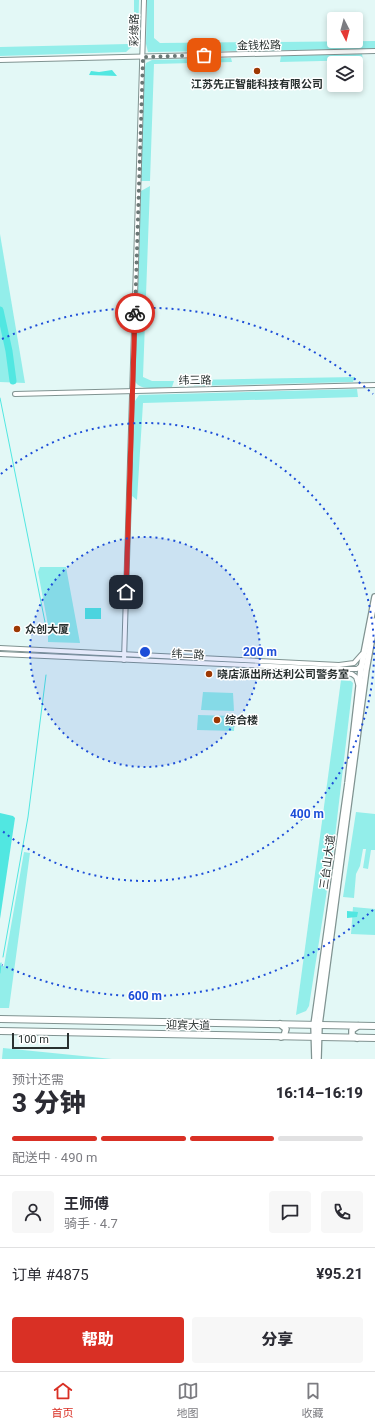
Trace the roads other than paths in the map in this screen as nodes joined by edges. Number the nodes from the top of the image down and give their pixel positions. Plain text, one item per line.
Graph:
1 (144, 0) edge
2 (375, 51) edge
3 (143, 57) junction
4 (0, 60) edge
5 (375, 384) edge
6 (133, 390) junction
7 (15, 394) dead end
8 (375, 597) edge
9 (375, 621) edge
10 (0, 648) edge
11 (366, 652) junction
12 (0, 654) edge
13 (124, 654) junction
14 (124, 660) junction
15 (362, 665) junction
16 (302, 668) junction
17 (358, 688) junction
18 (0, 1019) edge
19 (280, 1024) junction
20 (316, 1025) junction
21 (359, 1026) junction
22 (375, 1026) edge
23 (0, 1031) edge
24 (279, 1037) junction
25 (316, 1038) junction
26 (359, 1038) junction
27 (375, 1038) edge
28 (315, 1059) edge
29 (318, 1059) edge

1 - 3 street, 彩缘路
2 - 3 street, 金钱松路
3 - 4 street, 金钱松路
3 - 6 street, 彩缘路
5 - 6 street, 纬三路
6 - 7 street, 纬三路
6 - 13 street, 彩缘路
8 - 11 main road, 三台山大道
9 - 11 main road, 三台山大道
10 - 13 street, 纬二路
11 - 13 street, 纬二路
11 - 15 main road, 三台山大道
11 - 20 main road, 三台山大道
12 - 14 street, 纬二路
13 - 14 street, 彩缘路
14 - 16 street, 纬二路
15 - 16 street, 纬二路
15 - 17 main road, 三台山大道
16 - 17 street
17 - 20 main road, 三台山大道
18 - 19 highway, 迎宾大道
19 - 20 highway, 迎宾大道
19 - 24 main road
20 - 21 highway, 迎宾大道
20 - 25 main road, 三台山大道
21 - 22 highway, 迎宾大道
21 - 26 main road
23 - 24 highway, 迎宾大道
24 - 25 highway, 迎宾大道
25 - 26 highway, 迎宾大道
25 - 28 main road, 三台山大道
25 - 29 main road, 三台山大道
26 - 27 highway, 迎宾大道

